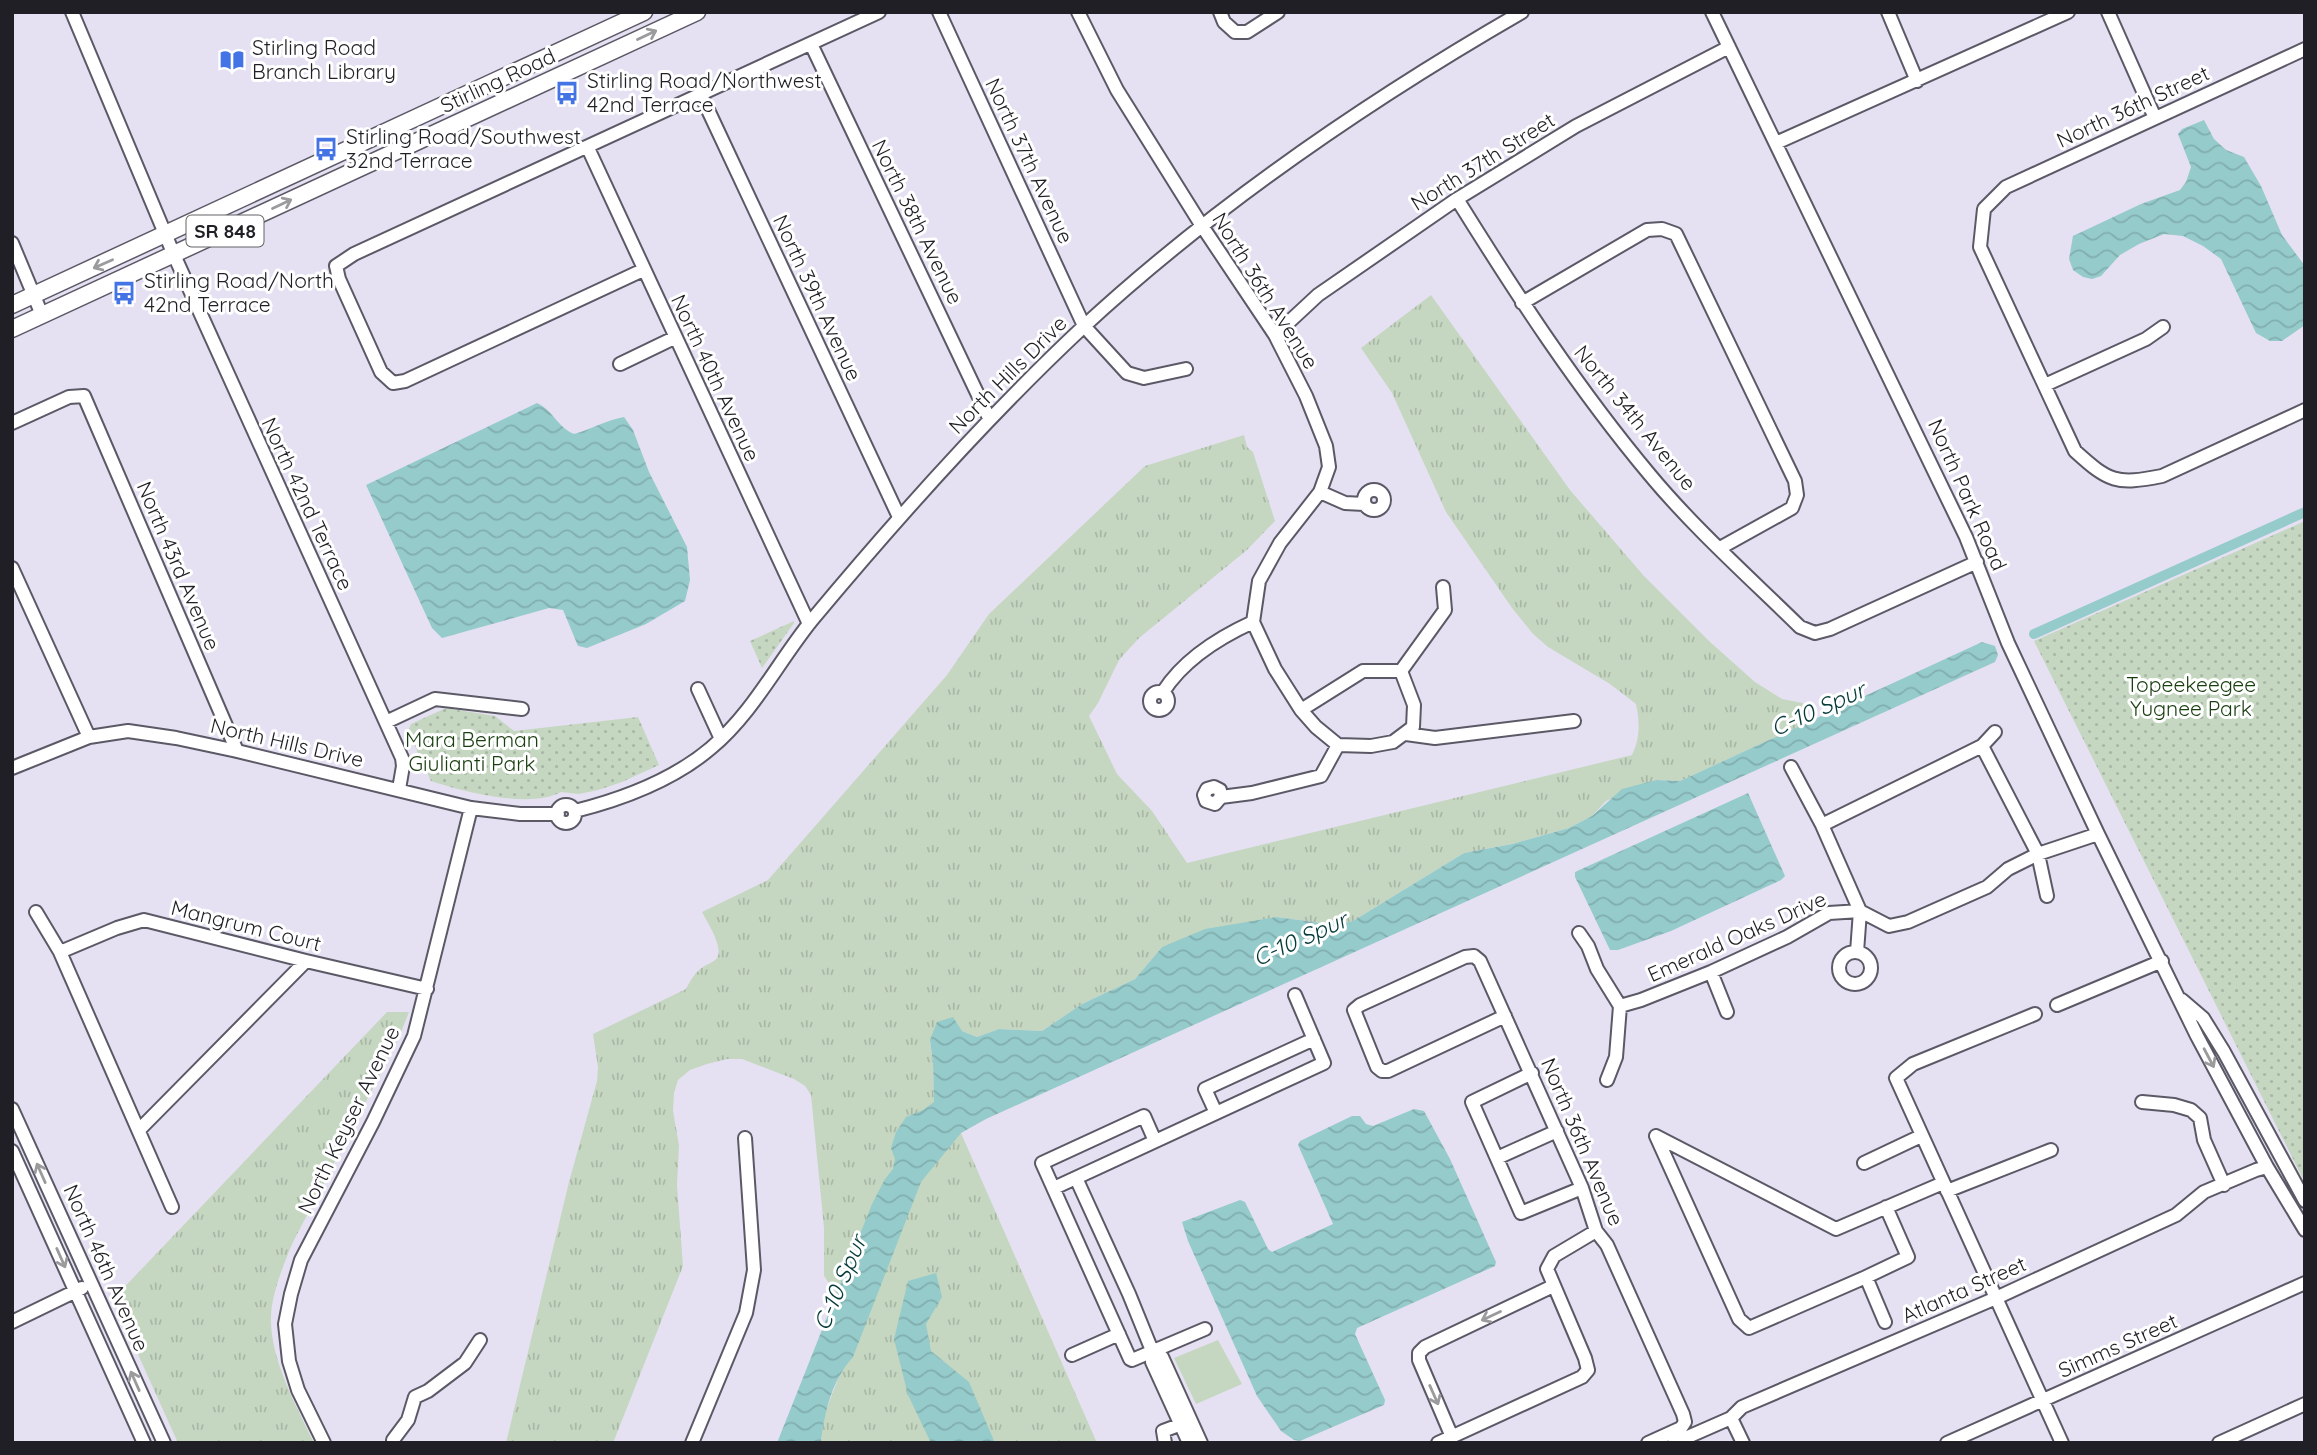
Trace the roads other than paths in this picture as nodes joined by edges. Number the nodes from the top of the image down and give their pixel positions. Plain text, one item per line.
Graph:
1 (72, 12) edge
2 (697, 12) edge
3 (879, 12) edge
4 (939, 12) edge
5 (1078, 12) edge
6 (1220, 12) edge
7 (1278, 12) edge
8 (1522, 12) edge
9 (1712, 12) edge
10 (1888, 12) edge
11 (2068, 12) edge
12 (2108, 12) edge
13 (638, 15) edge
14 (811, 44) junction
15 (1728, 47) junction
16 (617, 49) junction
17 (2305, 49) edge
18 (1917, 81) junction
19 (487, 85) junction
20 (701, 95) junction
21 (496, 106) junction
22 (2155, 118) junction
23 (1776, 144) junction
24 (588, 148) junction
25 (1457, 199) junction
26 (1202, 226) junction
27 (165, 236) junction
28 (12, 243) edge
29 (174, 255) junction
30 (643, 270) junction
31 (34, 295) junction
32 (1522, 303) junction
33 (12, 305) edge
34 (42, 315) junction
35 (1084, 326) junction
36 (2163, 327) dead end
37 (12, 329) edge
38 (1275, 335) junction
39 (674, 338) junction
40 (620, 364) dead end
41 (1186, 369) dead end
42 (2045, 385) junction
43 (2305, 410) edge
44 (989, 418) junction
45 (12, 423) edge
46 (1320, 492) junction
47 (1364, 504) dead end
48 (899, 517) junction
49 (1720, 548) junction
50 (1978, 562) junction
51 (12, 568) edge
52 (1443, 587) dead end
53 (1253, 621) junction
54 (809, 624) junction
55 (1401, 671) junction
56 (698, 689) dead end
57 (1163, 692) dead end
58 (522, 709) dead end
59 (1301, 710) junction
60 (1574, 721) dead end
61 (386, 722) junction
62 (1995, 732) dead end
63 (1406, 734) junction
64 (89, 737) junction
65 (721, 740) junction
66 (1338, 745) junction
67 (1982, 746) junction
68 (237, 751) junction
69 (1791, 767) dead end
70 (12, 768) edge
71 (399, 789) junction
72 (1221, 797) dead end
73 (471, 808) junction
74 (1822, 825) junction
75 (2098, 834) junction
76 (2038, 855) junction
77 (2047, 896) dead end
78 (1860, 911) junction
79 (36, 912) dead end
80 (1579, 933) dead end
81 (60, 952) junction
82 (1857, 952) dead end
83 (306, 961) junction
84 (2162, 961) junction
85 (1711, 972) junction
86 (427, 989) junction
87 (1295, 995) dead end
88 (2179, 998) junction
89 (2057, 1005) dead end
90 (1620, 1006) junction
91 (1727, 1012) dead end
92 (2035, 1014) dead end
93 (1505, 1016) junction
94 (1314, 1039) junction
95 (1532, 1073) junction
96 (1607, 1080) dead end
97 (2142, 1102) dead end
98 (12, 1109) edge
99 (1216, 1113) junction
100 (139, 1130) junction
101 (1557, 1131) junction
102 (1921, 1136) junction
103 (745, 1138) dead end
104 (1155, 1141) junction
105 (2051, 1150) dead end
106 (12, 1151) edge
107 (1497, 1158) junction
108 (1864, 1163) dead end
109 (2267, 1167) junction
110 (1076, 1178) junction
111 (2224, 1185) junction
112 (1945, 1187) junction
113 (1054, 1188) junction
114 (1582, 1188) junction
115 (2305, 1202) edge
116 (172, 1207) dead end
117 (1886, 1208) junction
118 (2305, 1230) edge
119 (1596, 1231) junction
120 (1866, 1277) junction
121 (91, 1283) junction
122 (2305, 1283) edge
123 (1553, 1286) junction
124 (76, 1291) junction
125 (1996, 1298) junction
126 (12, 1322) edge
127 (1885, 1322) dead end
128 (1205, 1329) dead end
129 (1119, 1335) junction
130 (480, 1340) dead end
131 (1153, 1353) junction
132 (1072, 1355) dead end
133 (2042, 1399) junction
134 (2305, 1404) edge
135 (1731, 1418) junction
136 (1186, 1422) junction
137 (1452, 1437) junction
138 (393, 1440) dead end
139 (144, 1443) edge
140 (163, 1443) edge
141 (324, 1443) edge
142 (692, 1443) edge
143 (1165, 1443) edge
144 (1189, 1443) edge
145 (1201, 1443) edge
146 (1438, 1443) edge
147 (1648, 1443) edge
148 (1674, 1443) edge
149 (1743, 1443) edge
150 (1947, 1443) edge
151 (2062, 1443) edge
152 (2219, 1443) edge

1 - 27 street, North 42nd Terrace
16 -> 2 main road, Stirling Road / SR 848
3 - 14 street
4 - 35 street, North 37th Avenue
5 - 26 street, North 36th Avenue
6 - 7 street
8 - 26 street, North Hills Drive
9 - 15 street, North Park Road
10 - 18 street
11 - 18 street
12 - 22 street
13 - 16 main road
13 - 19 main road, Stirling Road / SR 848
14 - 20 street
14 - 44 street, North 38th Avenue
15 - 23 street, North Park Road
15 - 25 street, North 37th Street
16 - 21 main road, Stirling Road / SR 848
17 - 22 street, North 36th Street
18 - 23 street
19 - 21 main road
19 - 27 main road, Stirling Road / SR 848
20 - 24 street
20 - 48 street, North 39th Avenue
29 -> 21 main road, Stirling Road / SR 848
22 - 42 street, North 36th Street
23 - 50 street, North Park Road
24 - 30 street, North 40th Avenue
24 - 30 street
25 - 32 street, North 34th Avenue
25 - 38 street, North 37th Street
26 - 35 street, North Hills Drive
26 - 38 street, North 36th Avenue
27 - 29 street, North 42nd Terrace
27 -> 31 main road, Stirling Road / SR 848
28 - 31 street
29 - 34 main road, Stirling Road / SR 848
29 - 61 street, North 42nd Terrace
30 - 39 street, North 40th Avenue
31 - 33 main road, Stirling Road / SR 848
31 - 34 street
32 - 49 street, North 34th Avenue
32 - 49 street
34 - 37 main road, Stirling Road / SR 848
35 - 41 street, North 37th Avenue
35 - 44 street, North Hills Drive
36 - 42 street
38 - 46 street, North 36th Avenue
39 - 40 street
39 - 54 street, North 40th Avenue
42 - 43 street
44 - 48 street, North Hills Drive
45 - 68 street, North 43rd Avenue
46 - 47 street
46 - 53 street, North 36th Avenue
48 - 54 street, North Hills Drive
49 - 50 street, North 34th Avenue
50 - 75 street, North Park Road
51 - 64 street
52 - 55 street
53 - 57 street
53 - 59 street
54 - 65 street, North Hills Drive
55 - 59 street
55 - 63 street
56 - 65 street
58 - 61 street
59 - 66 street
60 - 63 street
61 - 71 street, North 42nd Terrace
62 - 67 street
63 - 66 street
64 - 68 street, North Hills Drive
64 - 70 street, North Hills Drive
65 - 73 street, North Hills Drive
66 - 72 street
67 - 74 street
67 - 76 street
68 - 71 street, North Hills Drive
69 - 74 street
71 - 73 street, North Hills Drive
73 - 86 street, North Keyser Avenue
74 - 78 street
75 - 76 street, Emerald Oaks Drive
75 - 84 street, North Park Road
76 - 77 street
76 - 78 street, Emerald Oaks Drive
78 - 82 street
78 - 85 street, Emerald Oaks Drive
79 - 81 street
80 - 90 street
81 - 83 street, Mangrum Court
81 - 100 street
83 - 86 street, Mangrum Court
83 - 100 street
84 - 88 street, North Park Road
84 - 89 street
85 - 90 street, Emerald Oaks Drive
85 - 91 street
86 - 141 street, North Keyser Avenue
87 - 94 street
88 -> 109 street, North Park Road
88 - 115 street, North Park Road
90 - 96 street
92 - 102 street
93 - 93 street, North 36th Avenue
93 - 95 street, North 36th Avenue
94 - 99 street
94 - 99 street
95 - 101 street, North 36th Avenue
95 - 107 street
97 - 111 street
121 -> 98 street, North 46th Avenue
99 - 104 street
100 - 116 street
101 - 107 street
101 - 114 street, North 36th Avenue
102 - 108 street
102 - 112 street
103 - 142 street
104 - 110 street
104 - 113 street
105 - 112 street
106 -> 124 street, North 46th Avenue
107 - 114 street
109 - 111 street, Atlanta Street
109 - 118 street, North Park Road
110 - 113 street
110 - 131 street
111 - 125 street, Atlanta Street
112 - 117 street
112 - 125 street
113 - 129 street
114 - 119 street, North 36th Avenue
117 - 120 street
117 - 120 street
119 - 123 street
119 - 147 street, North 36th Avenue
120 - 127 street
121 - 124 street
140 -> 121 street, North 46th Avenue
122 - 133 street, Simms Street
123 -> 137 street
123 - 137 street
124 - 126 street
124 - 139 street, North 46th Avenue
125 - 133 street
125 - 135 street, Atlanta Street
128 - 131 street
129 - 131 street
129 - 132 street
130 - 138 street
131 - 136 street
133 - 150 street, Simms Street
133 - 151 street
134 - 152 street
135 - 148 street, Atlanta Street
135 - 149 street
136 - 143 street
136 - 144 street
136 - 145 street
137 - 146 street

